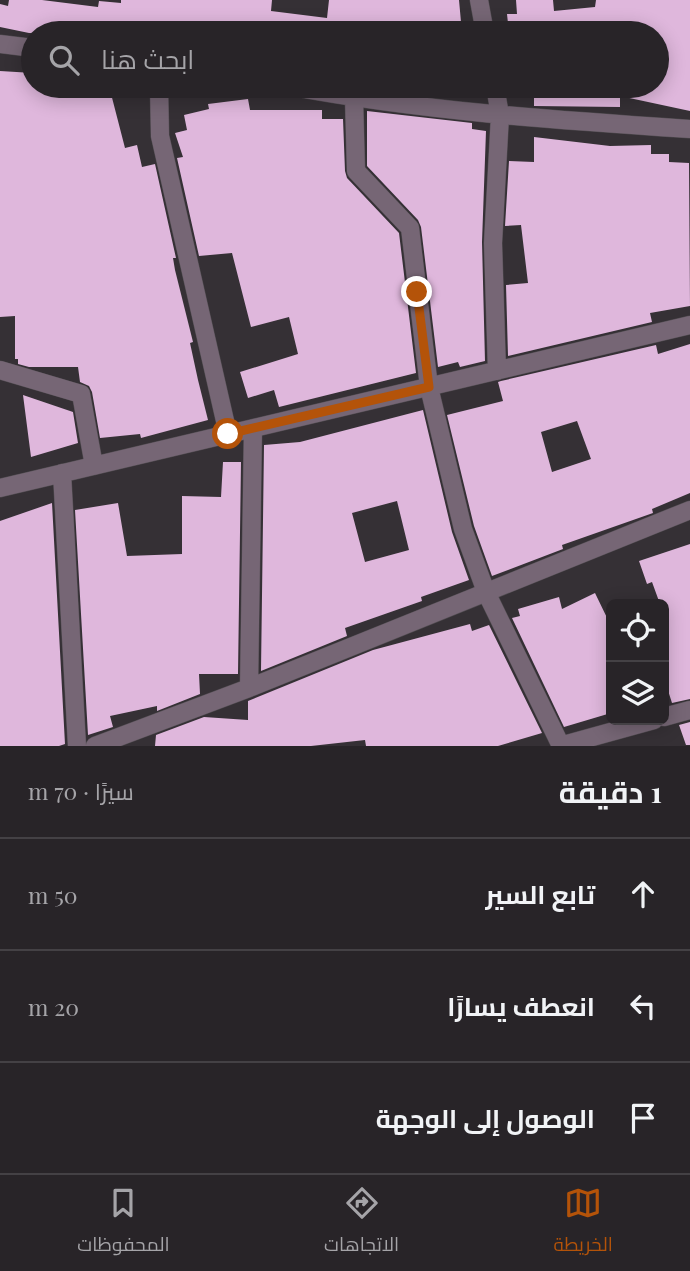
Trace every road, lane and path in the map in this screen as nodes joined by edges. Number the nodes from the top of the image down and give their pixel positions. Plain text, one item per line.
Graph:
1 (479, 0) edge
2 (483, 21) edge
3 (0, 44) edge
4 (21, 47) edge
5 (159, 98) edge
6 (354, 98) joint
7 (497, 98) edge
8 (500, 115) junction
9 (690, 129) edge
10 (690, 326) edge
11 (0, 370) edge
12 (497, 371) junction
13 (429, 387) junction
14 (253, 428) junction
15 (228, 434) junction
16 (94, 466) junction
17 (62, 473) junction
18 (0, 488) edge
19 (690, 510) edge
20 (486, 592) junction
21 (249, 688) junction
22 (690, 710) edge
23 (669, 716) edge
24 (636, 725) edge
25 (77, 746) edge
26 (95, 746) edge
27 (560, 746) edge

1 - 2 street
3 - 4 street
5 - 15 street
6 - 8 street
6 - 13 street
7 - 8 street
8 - 9 street
8 - 12 street
10 - 12 street
11 - 16 street
12 - 13 street
13 - 14 street
13 - 20 street
14 - 15 street
14 - 21 street
15 - 16 street
16 - 17 street
17 - 18 street
17 - 25 street
19 - 20 street
20 - 21 street
20 - 27 street
21 - 26 street
22 - 23 street
24 - 27 street

